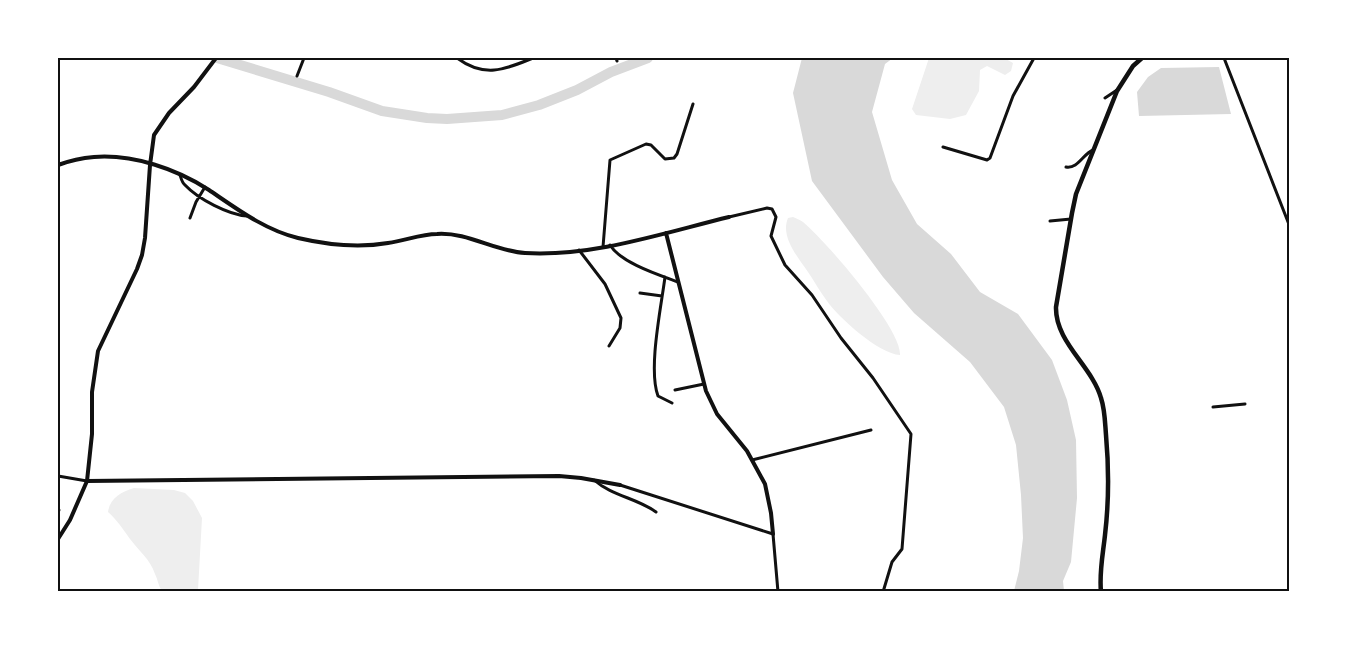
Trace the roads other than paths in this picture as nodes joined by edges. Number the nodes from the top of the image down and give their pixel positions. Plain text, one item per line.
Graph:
1 (216, 58) edge
2 (304, 58) edge
3 (457, 58) edge
4 (533, 58) edge
5 (1034, 58) edge
6 (1142, 58) edge
7 (1224, 58) edge
8 (297, 76) dead end
9 (1119, 89) junction
10 (1105, 98) dead end
11 (693, 104) dead end
12 (943, 147) dead end
13 (1094, 149) junction
14 (58, 165) edge
15 (150, 165) junction
16 (1066, 167) dead end
17 (180, 175) junction
18 (205, 188) junction
19 (199, 196) junction
20 (247, 216) junction
21 (190, 218) dead end
22 (729, 218) joint
23 (1071, 219) junction
24 (1050, 221) dead end
25 (1290, 227) edge
26 (666, 233) junction
27 (610, 245) junction
28 (603, 247) junction
29 (579, 250) junction
30 (665, 277) junction
31 (678, 282) junction
32 (640, 293) dead end
33 (662, 296) junction
34 (609, 346) dead end
35 (704, 384) junction
36 (675, 390) dead end
37 (672, 403) dead end
38 (1245, 404) dead end
39 (1213, 407) dead end
40 (871, 430) dead end
41 (752, 460) junction
42 (58, 476) edge
43 (594, 480) junction
44 (87, 481) junction
45 (620, 484) joint
46 (656, 512) dead end
47 (772, 534) junction
48 (58, 539) edge
49 (778, 592) edge
50 (883, 592) edge
51 (1101, 592) edge

1 - 15 street
2 - 8 street
3 - 4 street
5 - 12 street
6 - 9 main road
7 - 25 street
9 - 10 street
9 - 13 main road
11 - 28 street
13 - 16 street
13 - 23 main road
14 - 15 street
15 - 17 street
15 - 44 street
17 - 18 street
17 - 19 street
18 - 19 street
18 - 20 street
19 - 20 street
19 - 21 street
20 - 29 street
22 - 26 street
22 - 50 street
23 - 24 street
23 - 51 main road
26 - 27 street
26 - 31 street
27 - 28 street
27 - 30 street
28 - 29 street
29 - 34 street
30 - 31 street
30 - 33 street
31 - 35 street
32 - 33 street
33 - 37 street
35 - 36 street
35 - 41 street
38 - 39 street
40 - 41 street
41 - 47 street
42 - 44 street
43 - 44 street
43 - 45 street
43 - 46 street
44 - 48 street
45 - 47 street
47 - 49 street

